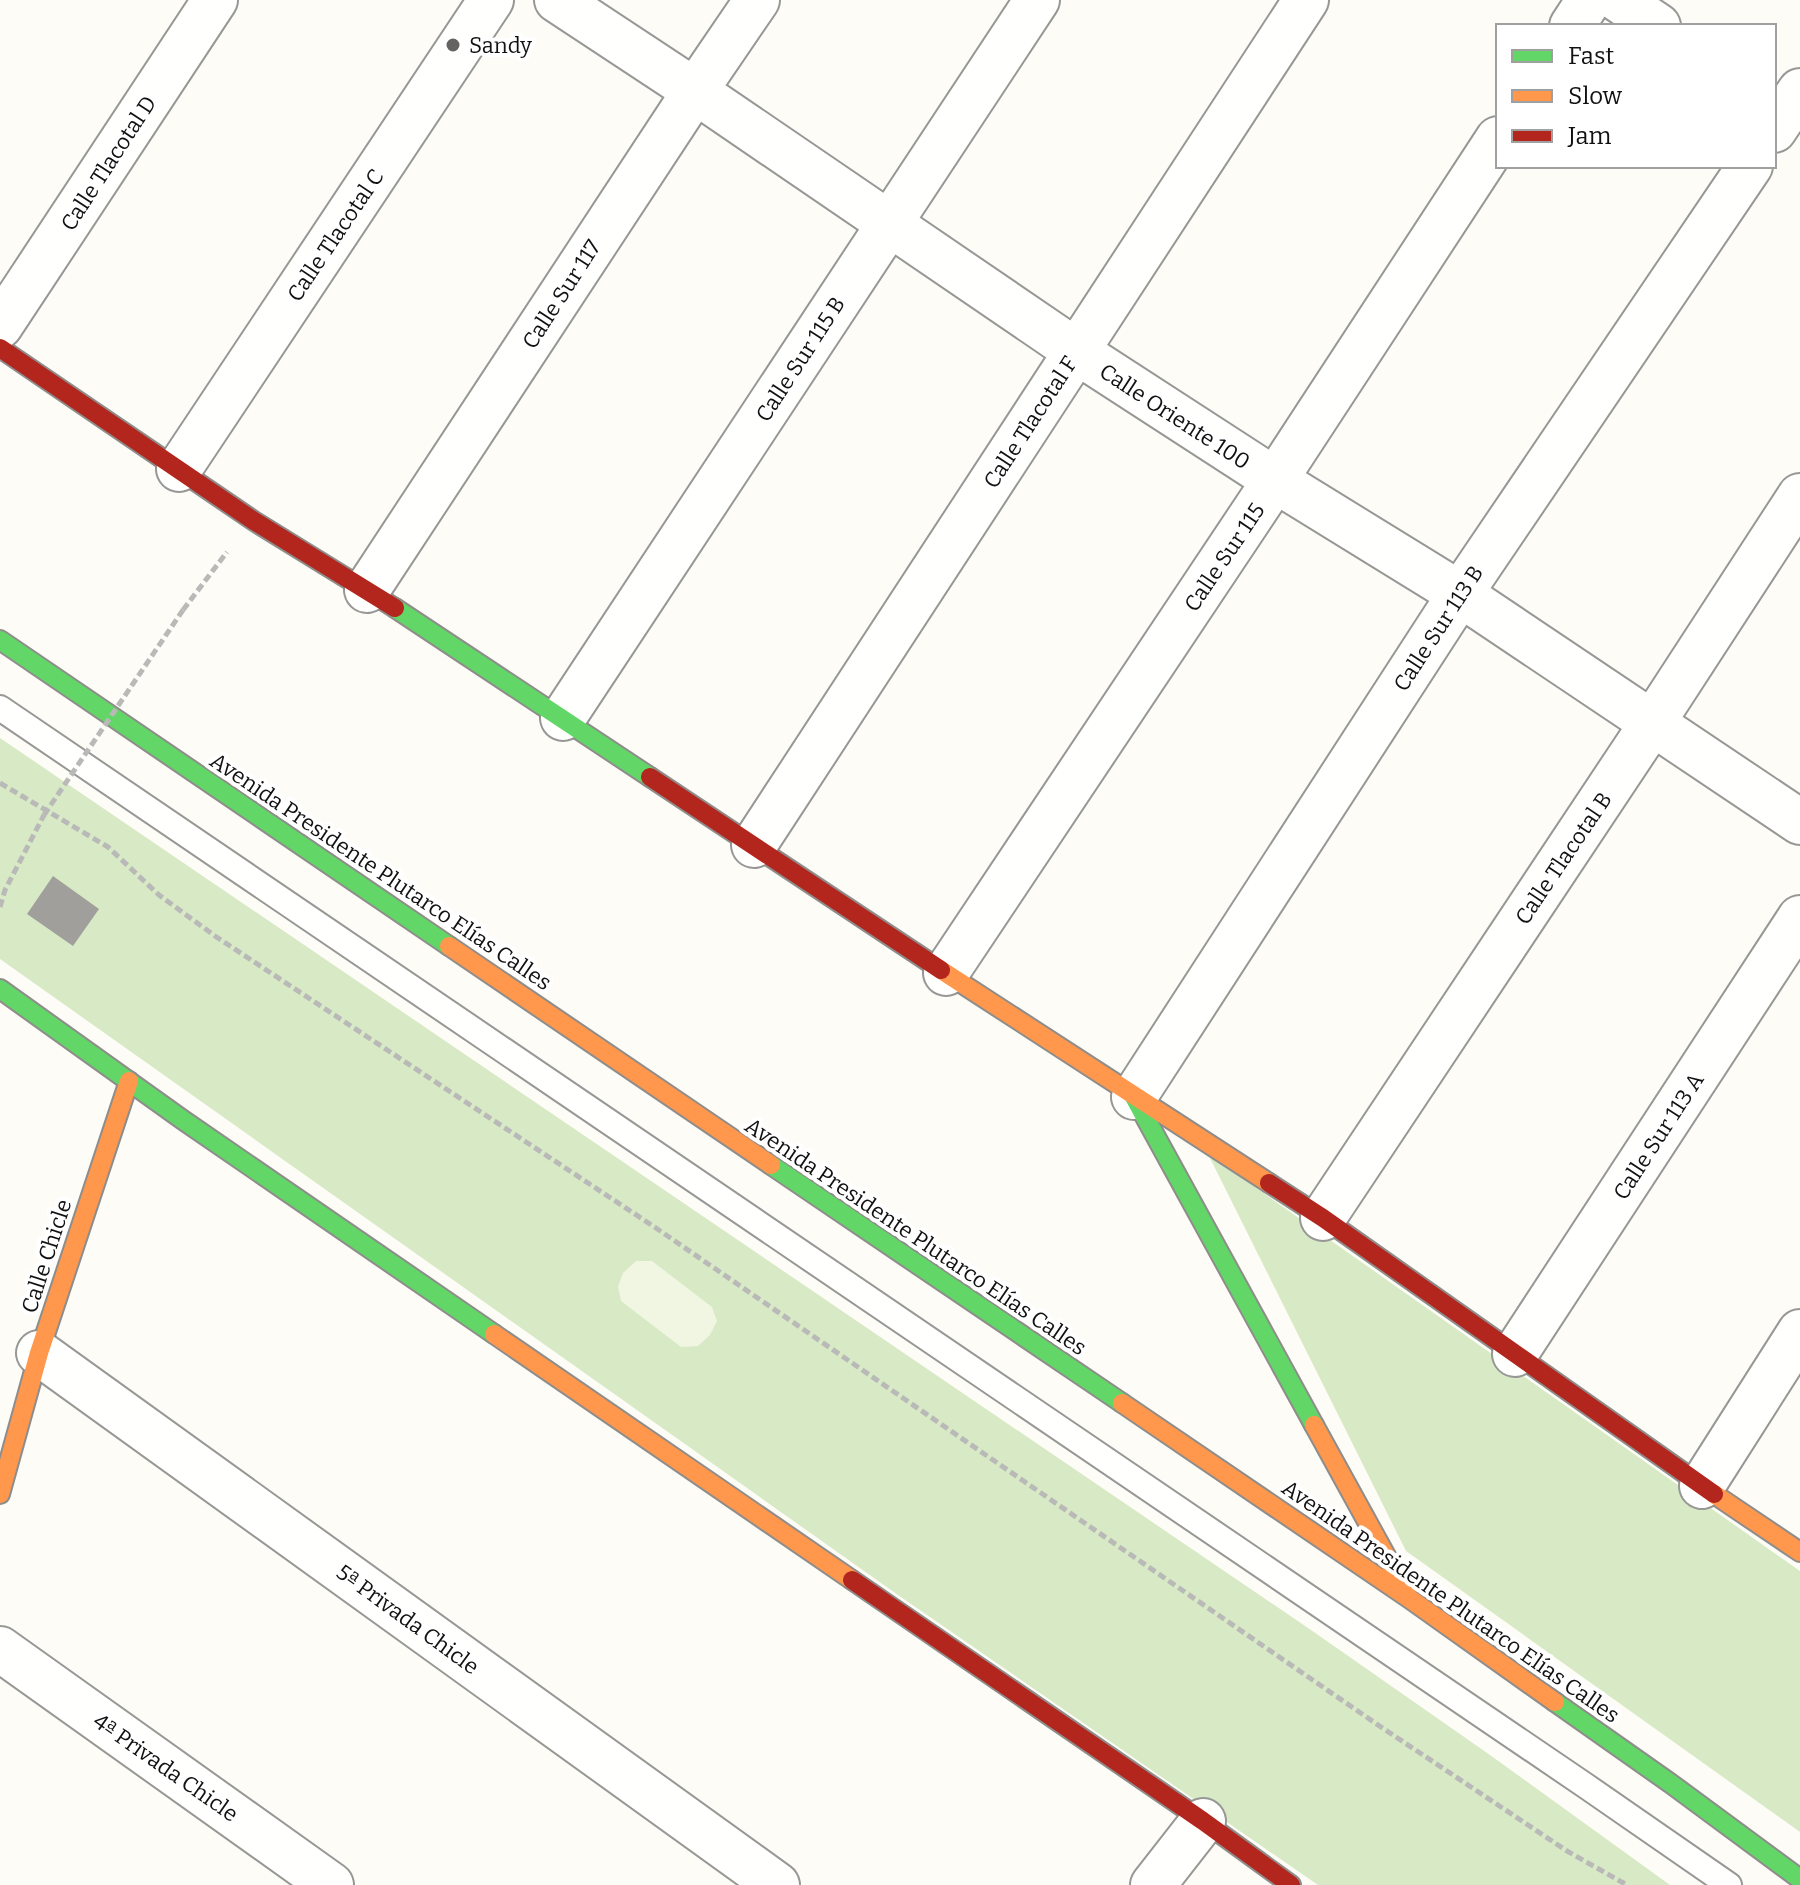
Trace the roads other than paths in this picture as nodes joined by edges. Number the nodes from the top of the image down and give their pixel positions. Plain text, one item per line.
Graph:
1 (215, 0) edge
2 (491, 0) edge
3 (557, 0) edge
4 (757, 0) edge
5 (1037, 0) edge
6 (1306, 0) edge
7 (1589, 0) edge
8 (1619, 0) edge
9 (1573, 24) edge
10 (1655, 24) edge
11 (695, 91) junction
12 (1496, 142) edge
13 (1749, 168) edge
14 (889, 224) junction
15 (0, 326) edge
16 (0, 348) edge
17 (1076, 351) junction
18 (179, 469) junction
19 (1275, 480) junction
20 (1800, 496) edge
21 (367, 590) junction
22 (1460, 594) junction
23 (0, 640) edge
24 (0, 708) edge
25 (563, 718) junction
26 (1653, 722) junction
27 (1800, 822) edge
28 (754, 845) junction
29 (1800, 918) edge
30 (946, 973) junction
31 (0, 989) edge
32 (129, 1081) junction
33 (1134, 1097) junction
34 (1323, 1218) junction
35 (1800, 1332) edge
36 (39, 1353) junction
37 (1515, 1354) junction
38 (1702, 1486) junction
39 (0, 1494) edge
40 (1800, 1552) edge
41 (1410, 1599) junction
42 (0, 1649) edge
43 (1203, 1821) junction
44 (1712, 1877) edge
45 (1800, 1879) edge
46 (331, 1885) edge
47 (777, 1885) edge
48 (1153, 1885) edge
49 (1291, 1885) edge
50 (1729, 1885) edge

1 - 15 street, Calle Tlacotal D
2 - 18 street, Calle Tlacotal C
3 - 11 street, Calle Oriente 100
4 - 11 street, Calle Sur 117
5 - 14 street, Calle Sur 115 B
6 - 17 street, Calle Tlacotal F
7 - 9 street
8 - 10 street
11 - 14 street, Calle Oriente 100
11 - 21 street, Calle Sur 117
12 - 19 street, Calle Sur 115
13 - 22 street, Calle Sur 113 B
14 - 17 street, Calle Oriente 100
14 - 25 street, Calle Sur 115 B
16 - 18 main road
17 - 19 street, Calle Oriente 100
17 - 28 street, Calle Tlacotal F
18 - 21 main road
19 - 22 street, Calle Oriente 100
19 - 30 street, Calle Sur 115
20 - 26 street, Calle Tlacotal B
21 - 25 main road
22 - 26 street, Calle Oriente 100
22 - 33 street, Calle Sur 113 B
23 - 41 main road, Avenida Presidente Plutarco Elías Calles
24 - 44 lane
25 - 28 main road
26 - 27 street, Calle Oriente 100
26 - 34 street, Calle Tlacotal B
28 - 30 main road
29 - 37 street, Calle Sur 113 A
30 - 33 main road
31 - 32 main road
32 - 36 main road, Calle Chicle
32 - 43 main road
33 - 34 main road
33 - 41 main road
34 - 37 main road
35 - 38 street
36 - 39 main road, Calle Chicle
36 - 47 street, 5ª Privada Chicle
37 - 38 main road
38 - 40 main road
41 - 45 main road, Avenida Presidente Plutarco Elías Calles
42 - 46 street, 4ª Privada Chicle
43 - 48 street
43 - 49 main road
44 - 50 lane

